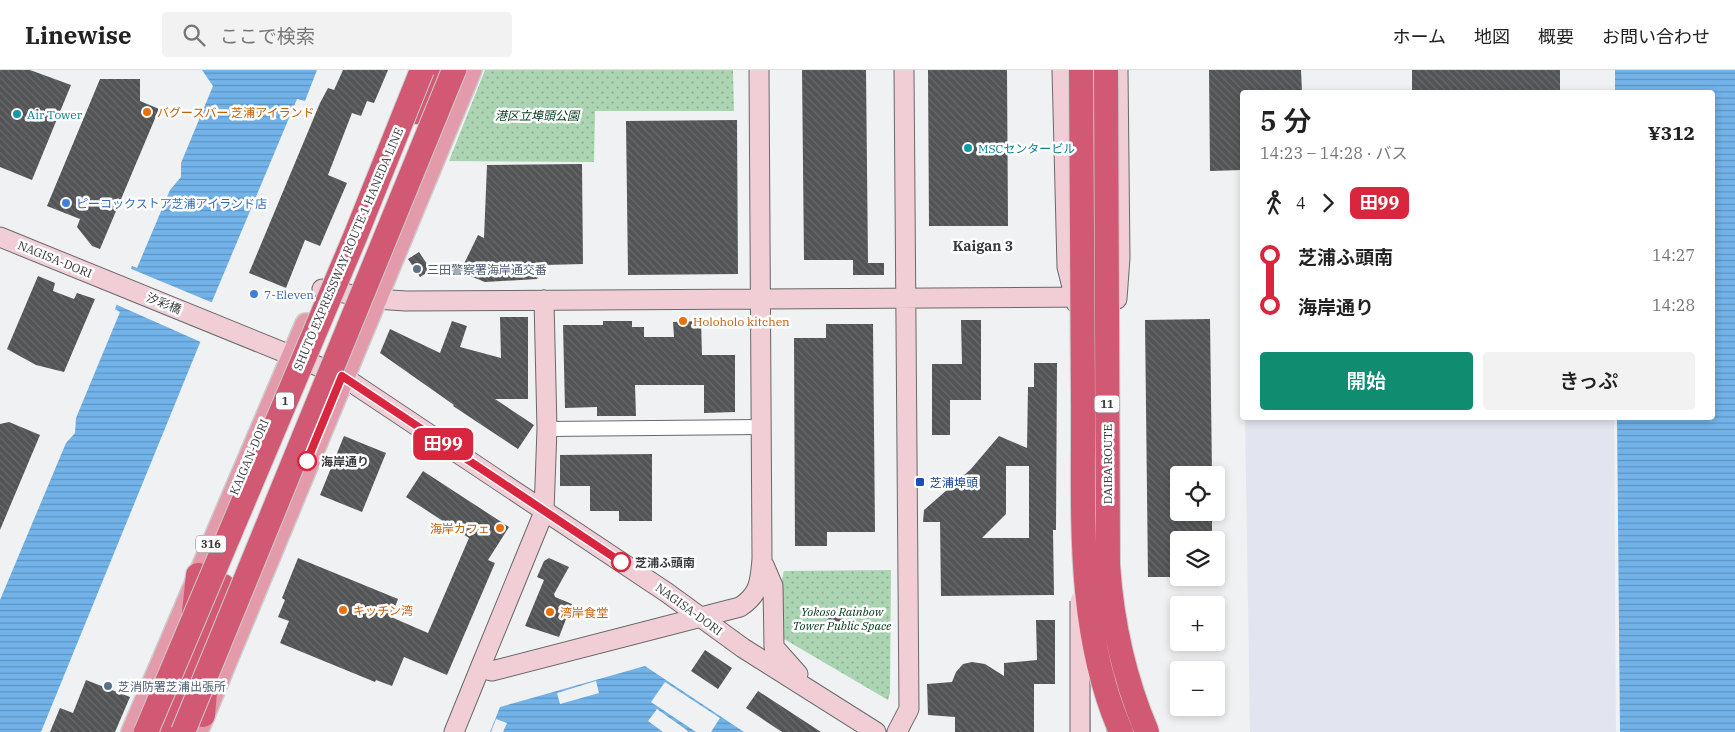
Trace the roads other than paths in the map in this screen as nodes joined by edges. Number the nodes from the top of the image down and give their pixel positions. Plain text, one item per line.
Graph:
1 (411, 70) edge
2 (422, 70) edge
3 (759, 70) edge
4 (904, 70) edge
5 (453, 72) edge
6 (1074, 72) edge
7 (1109, 72) edge
8 (356, 205) junction
9 (0, 237) edge
10 (111, 281) joint
11 (322, 288) junction
12 (1117, 296) junction
13 (375, 298) junction
14 (760, 298) junction
15 (906, 298) junction
16 (1076, 298) junction
17 (544, 300) junction
18 (216, 324) joint
19 (292, 356) junction
20 (342, 376) junction
21 (760, 427) junction
22 (546, 429) junction
23 (544, 512) junction
24 (762, 559) junction
25 (198, 575) junction
26 (701, 618) junction
27 (480, 668) junction
28 (819, 696) junction
29 (200, 724) edge
30 (132, 732) edge
31 (146, 732) edge
32 (163, 732) edge
33 (183, 732) edge
34 (454, 732) edge
35 (876, 732) edge
36 (897, 732) edge
37 (1080, 732) edge
38 (1114, 732) edge
39 (1121, 732) edge
40 (1147, 732) edge

1 - 8 main road, KAIGAN-DORI / 316
2 - 31 highway, SHUTO EXPRESSWAY ROUTE 1 HANEDA LINE / 1, bridge
3 - 14 street
4 - 15 street
5 - 8 highway
5 - 13 main road
5 - 29 highway, bridge
5 - 33 highway, bridge
6 - 16 street
6 - 37 street, bridge
6 - 39 highway, DAIBA ROUTE / 11, bridge
7 - 12 street
7 - 38 street, bridge
7 - 40 highway, DAIBA ROUTE / 11, bridge
8 - 11 main road, KAIGAN-DORI / 316
9 - 10 street, NAGISA-DORI
10 - 18 street, 汐彩橋
11 - 13 street
11 - 19 main road, KAIGAN-DORI / 316
12 - 16 street
12 - 39 street
13 - 17 street
13 - 20 main road
14 - 15 street
14 - 17 street
14 - 21 street
15 - 16 street
15 - 36 street
16 - 37 street
17 - 22 street
18 - 19 street, NAGISA-DORI
19 - 20 street, NAGISA-DORI
19 - 25 main road, KAIGAN-DORI / 316
20 - 23 street, NAGISA-DORI
20 - 29 main road
21 - 22 street
21 - 24 street
22 - 23 street
23 - 26 street, NAGISA-DORI
23 - 27 street
24 - 26 street
24 - 28 street
25 - 30 main road, KAIGAN-DORI / 316
25 - 32 highway
26 - 27 street
26 - 28 street, NAGISA-DORI
27 - 34 street
28 - 35 street, NAGISA-DORI

